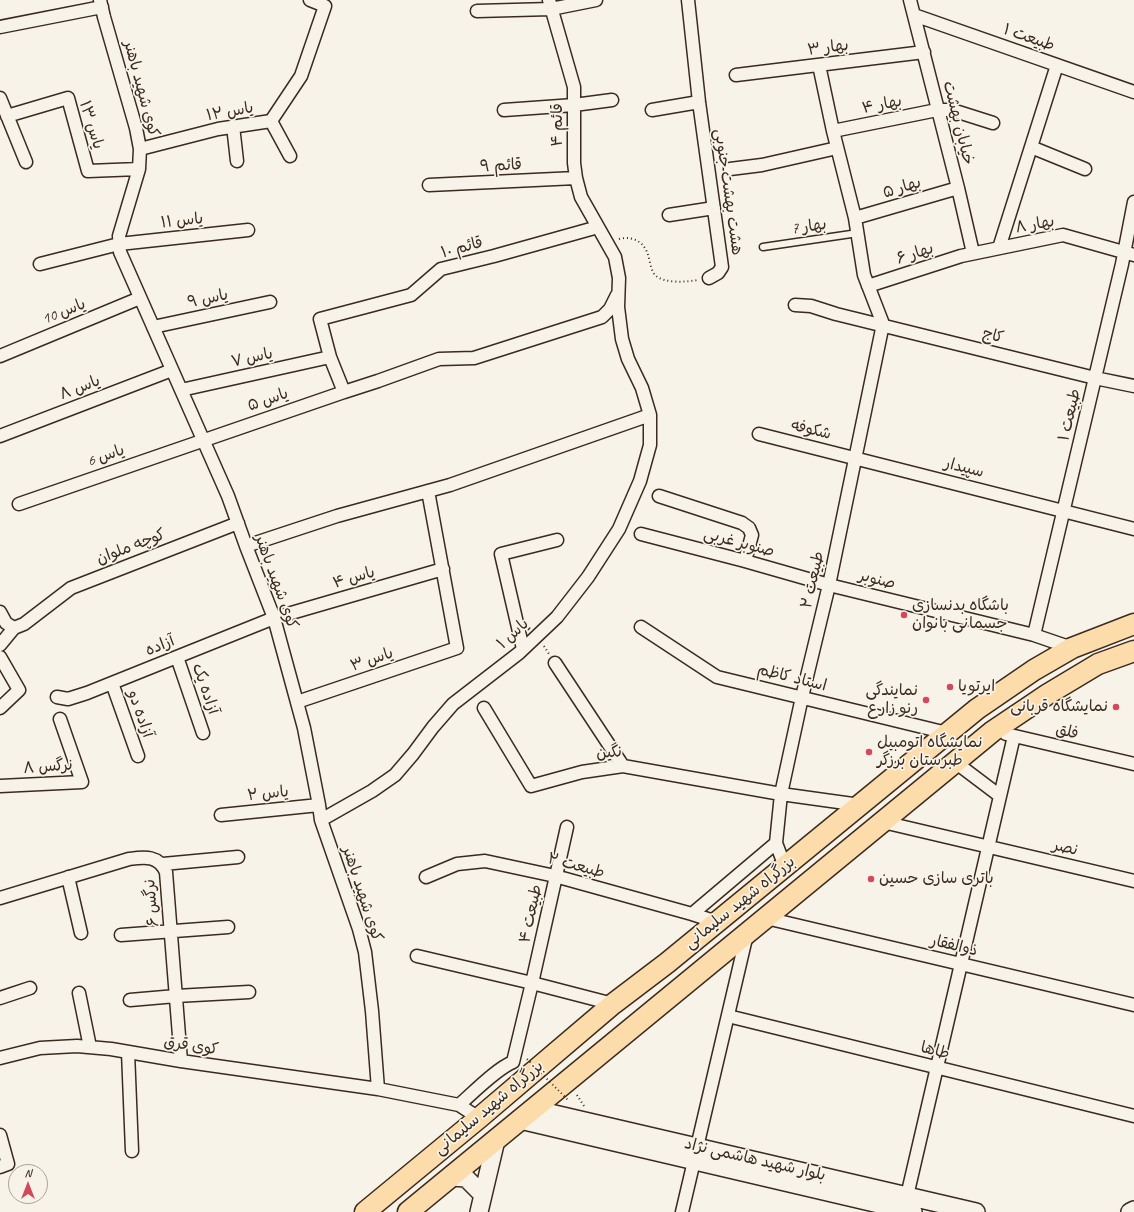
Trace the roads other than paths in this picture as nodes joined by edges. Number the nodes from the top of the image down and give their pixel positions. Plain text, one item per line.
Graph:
1 (310, 0) edge
2 (596, 0) edge
3 (688, 0) edge
4 (910, 0) edge
5 (101, 4) edge
6 (550, 4) edge
7 (477, 11) dead end
8 (914, 15) junction
9 (0, 27) edge
10 (924, 52) junction
11 (819, 65) junction
12 (1057, 65) junction
13 (736, 75) dead end
14 (1134, 92) edge
15 (0, 98) edge
16 (612, 100) dead end
17 (699, 102) junction
18 (574, 105) junction
19 (504, 110) dead end
20 (652, 110) dead end
21 (937, 110) junction
22 (7, 116) junction
23 (271, 121) junction
24 (993, 124) dead end
25 (234, 126) junction
26 (833, 131) junction
27 (1031, 147) junction
28 (837, 148) junction
29 (140, 150) junction
30 (290, 156) dead end
31 (237, 161) dead end
32 (26, 162) dead end
33 (139, 169) junction
34 (730, 169) dead end
35 (1085, 169) dead end
36 (576, 178) junction
37 (429, 185) dead end
38 (958, 188) junction
39 (1134, 202) edge
40 (714, 208) junction
41 (669, 215) dead end
42 (856, 218) junction
43 (598, 227) junction
44 (248, 230) dead end
45 (858, 233) junction
46 (119, 244) junction
47 (763, 247) dead end
48 (999, 248) junction
49 (973, 253) junction
50 (1129, 254) edge
51 (40, 264) dead end
52 (709, 278) road end
53 (868, 286) junction
54 (618, 293) junction
55 (140, 298) junction
56 (270, 302) dead end
57 (795, 305) dead end
58 (883, 324) junction
59 (153, 327) junction
60 (0, 356) edge
61 (330, 357) junction
62 (172, 370) junction
63 (1095, 378) junction
64 (1134, 386) edge
65 (181, 390) junction
66 (344, 392) junction
67 (650, 415) junction
68 (759, 434) dead end
69 (0, 436) edge
70 (203, 440) junction
71 (856, 458) junction
72 (428, 491) junction
73 (659, 496) dead end
74 (19, 504) dead end
75 (1065, 510) junction
76 (238, 523) junction
77 (1134, 528) edge
78 (641, 534) dead end
79 (558, 540) dead end
80 (246, 546) junction
81 (745, 561) junction
82 (443, 568) junction
83 (829, 585) junction
84 (0, 612) edge
85 (274, 618) junction
86 (1134, 624) edge
87 (641, 627) dead end
88 (14, 628) junction
89 (1034, 635) junction
90 (0, 645) edge
91 (1072, 648) junction
92 (523, 649) junction
93 (1134, 651) edge
94 (0, 657) edge
95 (177, 657) junction
96 (555, 663) road end
97 (112, 683) junction
98 (57, 697) dead end
99 (802, 697) junction
100 (297, 702) junction
101 (0, 708) edge
102 (484, 708) dead end
103 (60, 719) dead end
104 (993, 731) junction
105 (203, 732) dead end
106 (947, 733) junction
107 (1014, 736) junction
108 (138, 756) dead end
109 (955, 762) junction
110 (1134, 764) edge
111 (623, 766) junction
112 (0, 786) edge
113 (781, 794) junction
114 (1000, 796) junction
115 (319, 805) junction
116 (860, 805) junction
117 (221, 815) dead end
118 (321, 820) junction
119 (883, 822) junction
120 (567, 827) dead end
121 (776, 843) junction
122 (988, 847) junction
123 (238, 857) dead end
124 (163, 864) junction
125 (785, 867) junction
126 (555, 876) junction
127 (68, 877) junction
128 (426, 877) dead end
129 (1134, 881) edge
130 (0, 898) edge
131 (692, 914) junction
132 (766, 918) junction
133 (717, 922) junction
134 (228, 927) dead end
135 (171, 932) junction
136 (81, 933) dead end
137 (748, 933) junction
138 (121, 935) dead end
139 (417, 956) dead end
140 (961, 964) junction
141 (532, 983) junction
142 (30, 988) dead end
143 (249, 992) dead end
144 (80, 993) dead end
145 (176, 996) junction
146 (0, 998) edge
147 (130, 1000) dead end
148 (613, 1004) junction
149 (1134, 1005) edge
150 (728, 1016) junction
151 (90, 1047) junction
152 (128, 1052) junction
153 (0, 1058) edge
154 (181, 1061) junction
155 (937, 1068) junction
156 (378, 1089) junction
157 (459, 1105) junction
158 (526, 1114) junction
159 (1134, 1116) edge
160 (479, 1118) junction
161 (0, 1135) edge
162 (496, 1140) junction
163 (132, 1151) dead end
164 (696, 1154) junction
165 (0, 1167) edge
166 (451, 1177) junction
167 (483, 1195) junction
168 (907, 1208) edge
169 (1134, 1210) edge
170 (365, 1212) edge
171 (408, 1212) edge
172 (479, 1212) edge
173 (682, 1212) edge
174 (976, 1212) edge
175 (1130, 1212) edge

1 - 23 street, یاس ۱۲
2 - 6 street
3 - 17 street, هشت بهشت جنوبی
4 - 8 street, خیابان بهشت
5 - 9 street
5 - 29 street, کوی شهید باهنر
6 - 7 street
6 - 18 street, قائم ۴
8 - 10 street, خیابان بهشت
8 - 12 street, طبیعت ۱
10 - 11 street, بهار ۳
10 - 21 street, خیابان بهشت
11 - 13 street, بهار ۳
11 - 26 street
12 - 14 street, طبیعت ۱
12 - 27 street
15 - 22 street
16 - 18 street
17 - 20 street
17 - 40 street, هشت بهشت جنوبی
18 - 19 street
18 - 36 street, قائم ۴
21 - 24 street, بهار ۴
21 - 26 street, بهار ۴
21 - 38 street, خیابان بهشت
22 - 32 street
22 - 33 street, یاس ۱۳
23 - 25 street, یاس ۱۲
23 - 30 street
25 - 29 street, یاس ۱۲
25 - 31 street
26 - 28 street
27 - 35 street
27 - 48 street
28 - 34 street
28 - 42 street
29 - 33 street, کوی شهید باهنر
33 - 46 street, کوی شهید باهنر
36 - 37 street, قائم ۹
36 - 43 street, قائم ۴
38 - 42 street, بهار ۵
38 - 49 street, خیابان بهشت
39 - 50 street, طبیعت ۱
40 - 41 street
40 - 52 street, هشت بهشت جنوبی
42 - 45 street
43 - 54 street, قائم ۴
43 - 61 street, قائم ۱۰
44 - 46 street, یاس ۱۱
45 - 47 lane, بهار 7
45 - 53 street
46 - 51 street, یاس ۱۱
46 - 55 street, کوی شهید باهنر
48 - 49 street, بهار ۸
48 - 50 street, بهار ۸
49 - 53 street, بهار ۶
50 - 63 street, طبیعت ۱
53 - 58 street
54 - 66 street, یاس ۵
54 - 67 street, یاس ۱
55 - 59 street, کوی شهید باهنر
55 - 60 street, یاس 10
56 - 59 street, یاس ۹
57 - 58 street, کاج
58 - 63 street, کاج
58 - 71 street, طبیعت ۲
59 - 62 street, کوی شهید باهنر
61 - 65 street, یاس ۷
61 - 66 street
62 - 65 street, کوی شهید باهنر
62 - 69 street, یاس ۸
63 - 64 street, کاج
63 - 75 street, طبیعت ۱
65 - 70 street, کوی شهید باهنر
66 - 70 street, یاس ۵
67 - 72 street
67 - 92 street, یاس ۱
68 - 71 street, شکوفه
70 - 74 street, یاس 6
70 - 76 street, کوی شهید باهنر
71 - 75 street, سپیدار
71 - 83 street, طبیعت ۲
72 - 80 street
72 - 82 street
73 - 81 street
75 - 77 street, سپیدار
75 - 89 street, طبیعت ۱
76 - 80 street, کوی شهید باهنر
76 - 88 street, کوچه ملوان
78 - 81 street, صنوبر غربی
79 - 92 street
80 - 85 street, کوی شهید باهنر
81 - 83 street, صنوبر غربی
82 - 85 street, یاس ۴
82 - 100 street, یاس ۳
83 - 89 street, صنوبر
83 - 99 street, طبیعت ۲
84 - 88 street
85 - 95 street, آزاده
85 - 100 street, کوی شهید باهنر
86 - 91 highway, بزرگراه شهید سلیمانی
87 - 99 street, استاد کاظم
88 - 90 street
89 - 91 street, صنوبر
91 - 106 highway, بزرگراه شهید سلیمانی
92 - 118 street, یاس ۱
93 - 104 highway, بزرگراه شهید سلیمانی
94 - 101 street
95 - 97 street, آزاده
95 - 105 street, آزاده یک
96 - 111 street
97 - 98 street, آزاده
97 - 108 street, آزاده دو
99 - 106 street, استاد کاظم
99 - 113 street, طبیعت ۲
100 - 115 street, کوی شهید باهنر
102 - 111 street, نگین
103 - 112 street, نرگس ۸
104 - 107 street, فلق
104 - 109 highway, بزرگراه شهید سلیمانی
106 - 116 highway, بزرگراه شهید سلیمانی
107 - 110 street, فلق
107 - 114 street
109 - 114 street
109 - 119 highway, بزرگراه شهید سلیمانی
111 - 113 street, نگین
113 - 116 street, نگین
113 - 121 street, طبیعت ۲
114 - 122 street
115 - 117 street, یاس ۲
115 - 118 street, کوی شهید باهنر
116 - 125 highway, بزرگراه شهید سلیمانی
118 - 156 street, کوی شهید باهنر
119 - 122 street, نصر
119 - 132 highway, بزرگراه شهید سلیمانی
120 - 126 street, طبیعت ۴
121 - 125 street
121 - 131 street
122 - 129 street, نصر
122 - 140 street
123 - 124 street
124 - 127 street, نرگس ۶
124 - 135 street, نرگس ۶
125 - 133 highway, بزرگراه شهید سلیمانی
126 - 128 street, طبیعت ٣
126 - 131 street, طبیعت ٣
126 - 141 street, طبیعت ۴
127 - 130 street, نرگس ۶
127 - 136 street
131 - 133 street, طبیعت ٣
132 - 137 highway, بزرگراه شهید سلیمانی
132 - 140 street, ذوالفقار
133 - 148 highway, بزرگراه شهید سلیمانی
134 - 135 street
135 - 138 street
135 - 145 street, نرگس ۶
137 - 150 street
137 - 158 highway, بزرگراه شهید سلیمانی
139 - 141 street
140 - 149 street, ذوالفقار
140 - 155 street
141 - 148 street
141 - 157 street, طبیعت ۴
142 - 146 street
143 - 145 street
144 - 151 street
145 - 147 street
145 - 154 street, نرگس ۶
148 - 160 highway, بزرگراه شهید سلیمانی
150 - 155 street, طاها
150 - 164 street
151 - 152 street, کوی قرق
151 - 153 street, کوی قرق
152 - 154 street, کوی قرق
152 - 163 street
154 - 156 street, کوی قرق
155 - 159 street, طاها
155 - 168 street
156 - 157 street
157 - 160 street
158 - 162 highway, بزرگراه شهید سلیمانی
158 - 164 main road, بلوار شهید هاشمی نژاد
160 - 170 highway, بزرگراه شهید سلیمانی
161 - 165 street
162 - 166 highway, بزرگراه شهید سلیمانی
162 - 167 main road
164 - 168 main road, بلوار شهید هاشمی نژاد
164 - 173 street
166 - 167 main road
166 - 171 highway, بزرگراه شهید سلیمانی
167 - 172 main road
168 - 174 main road, بلوار شهید هاشمی نژاد
169 - 175 main road

